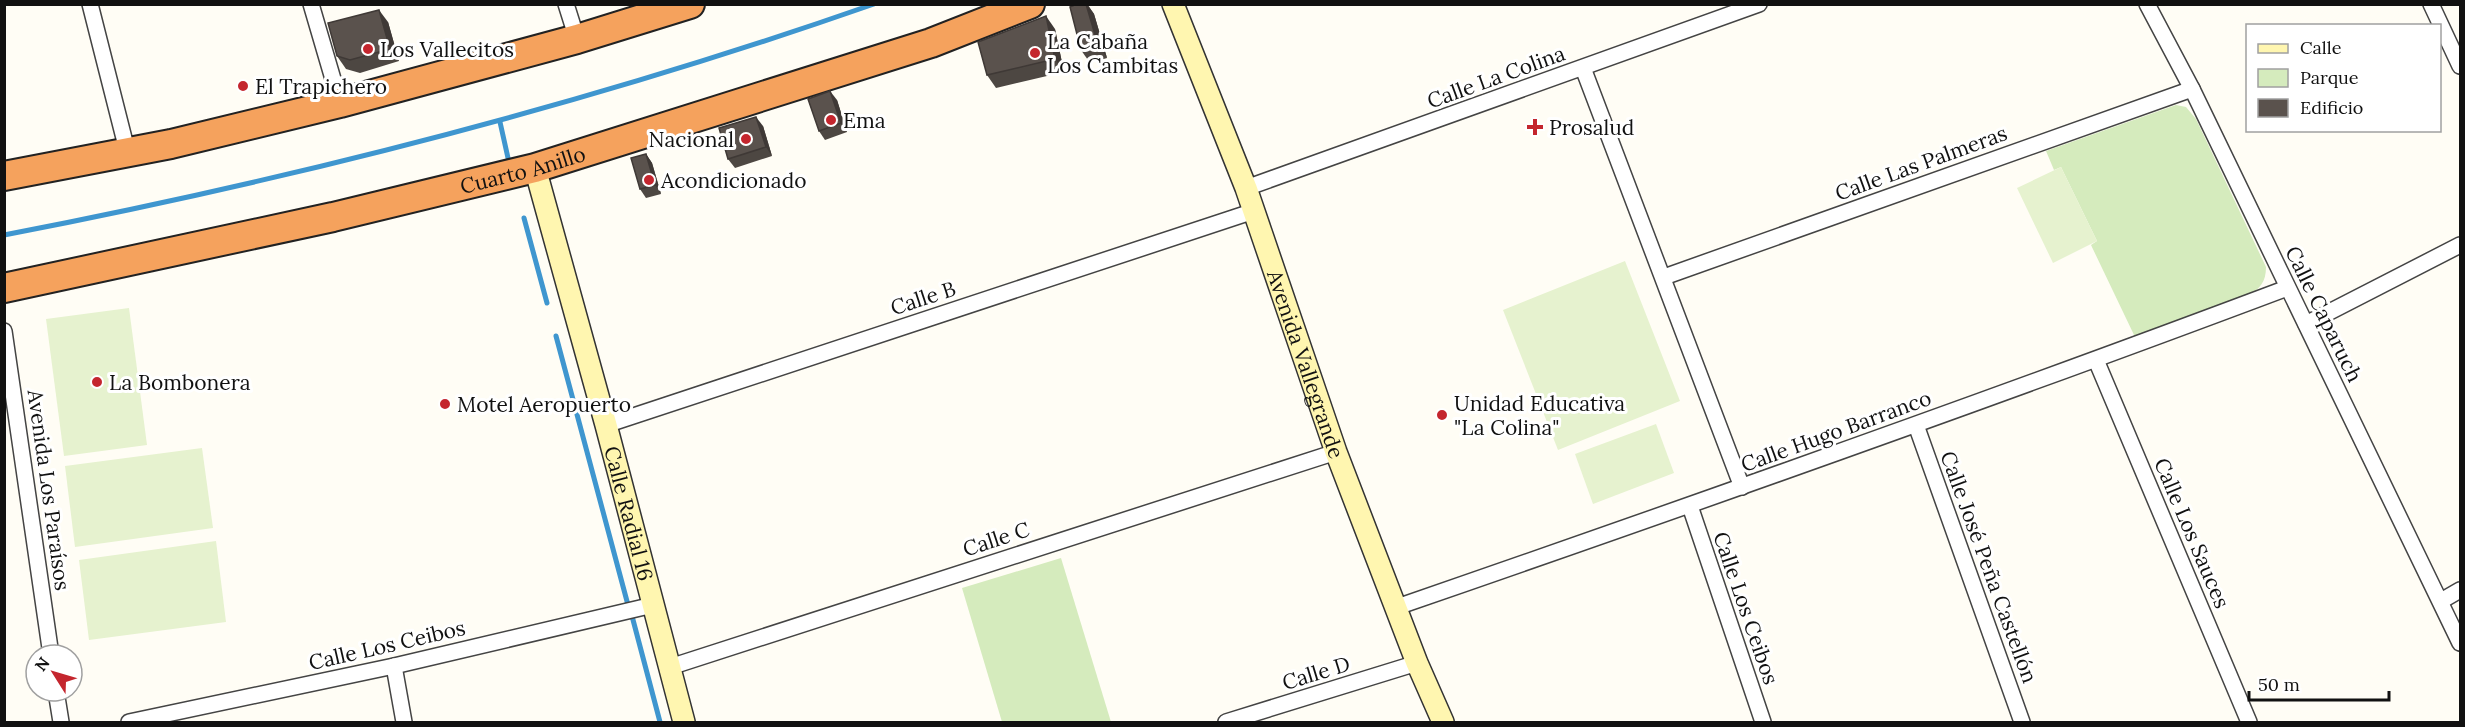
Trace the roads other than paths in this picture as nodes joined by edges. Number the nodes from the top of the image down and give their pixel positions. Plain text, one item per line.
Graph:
1 (90, 4) edge
2 (311, 4) edge
3 (566, 4) edge
4 (690, 4) edge
5 (1030, 4) edge
6 (1173, 4) edge
7 (1760, 4) edge
8 (2147, 4) edge
9 (2431, 4) edge
10 (2440, 24) edge
11 (2441, 25) edge
12 (577, 39) junction
13 (2460, 66) edge
14 (1583, 68) junction
15 (2192, 89) junction
16 (340, 103) junction
17 (128, 154) junction
18 (535, 168) junction
19 (4, 176) edge
20 (1246, 188) junction
21 (1254, 211) junction
22 (2460, 245) edge
23 (1664, 277) junction
24 (4, 288) edge
25 (2287, 288) junction
26 (2306, 324) junction
27 (4, 331) edge
28 (2096, 360) junction
29 (606, 425) junction
30 (1916, 425) junction
31 (1336, 452) junction
32 (1742, 487) junction
33 (1690, 506) junction
34 (2460, 590) edge
35 (2440, 600) junction
36 (653, 605) junction
37 (1397, 608) junction
38 (49, 643) edge
39 (2460, 643) edge
40 (1417, 663) junction
41 (394, 666) junction
42 (670, 667) junction
43 (58, 703) edge
44 (61, 723) edge
45 (129, 723) edge
46 (404, 723) edge
47 (684, 723) edge
48 (1226, 723) edge
49 (1443, 723) edge
50 (1763, 723) edge
51 (2022, 723) edge
52 (2249, 723) edge

1 - 17 street
2 - 16 street
3 - 12 street
4 - 12 highway
5 - 18 highway, Cuarto Anillo
6 - 20 street, Avenida Vallegrande
7 - 14 street, Calle La Colina
8 - 15 street, Calle Caparuch
9 - 10 street
11 - 13 street
12 - 16 highway
14 - 20 street, Calle La Colina
14 - 23 street
15 - 23 street, Calle Las Palmeras
15 - 25 street, Calle Caparuch
16 - 17 highway
17 - 19 highway
18 - 24 highway, Cuarto Anillo
18 - 29 street, Calle Radial 16
20 - 21 street, Avenida Vallegrande
21 - 29 street, Calle B
21 - 31 street, Avenida Vallegrande
22 - 26 street
23 - 32 street
25 - 26 street, Calle Caparuch
25 - 28 street, Calle Hugo Barranco
26 - 35 street, Calle Caparuch
27 - 38 street, Avenida Los Paraísos
28 - 30 street, Calle Hugo Barranco
28 - 52 street, Calle Los Sauces
29 - 36 street, Calle Radial 16
30 - 32 street, Calle Hugo Barranco
30 - 51 street, Calle José Peña Castellón
31 - 37 street, Avenida Vallegrande
31 - 42 street, Calle C
32 - 33 street, Calle Hugo Barranco
33 - 37 street, Calle Hugo Barranco
33 - 50 street, Calle Los Ceibos
34 - 35 street
35 - 39 street, Calle Caparuch
36 - 41 street, Calle Los Ceibos
36 - 42 street, Calle Radial 16
37 - 40 street, Avenida Vallegrande
40 - 48 street, Calle D
40 - 49 street, Avenida Vallegrande
41 - 45 street, Calle Los Ceibos
41 - 46 street
42 - 47 street, Calle Radial 16
43 - 44 street

